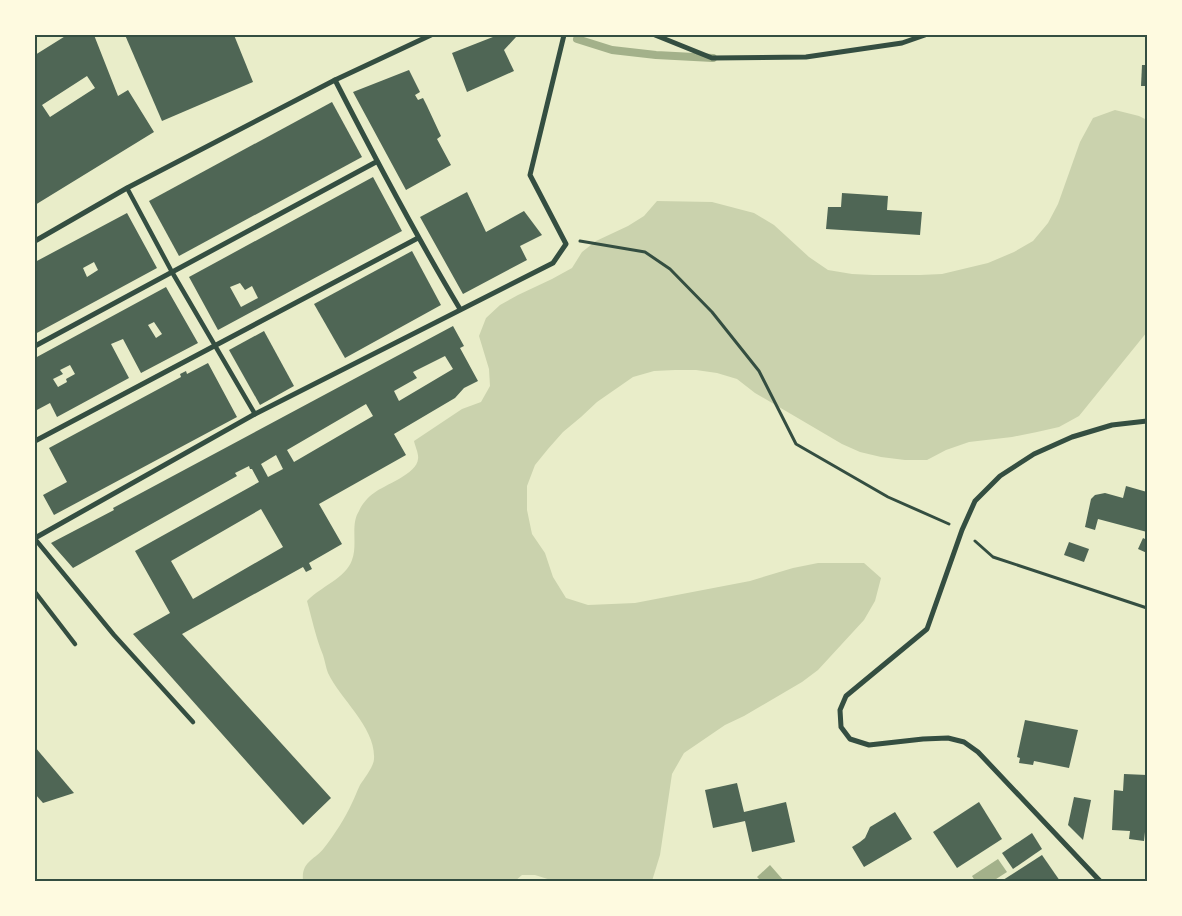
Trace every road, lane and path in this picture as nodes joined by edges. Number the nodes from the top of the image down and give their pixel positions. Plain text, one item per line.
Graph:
1 (431, 35) edge
2 (564, 35) edge
3 (654, 35) edge
4 (925, 35) edge
5 (335, 80) junction
6 (376, 162) junction
7 (127, 188) junction
8 (418, 238) junction
9 (35, 240) edge
10 (566, 244) junction
11 (172, 272) junction
12 (460, 309) junction
13 (215, 345) junction
14 (35, 346) edge
15 (255, 414) junction
16 (1147, 421) edge
17 (35, 440) edge
18 (962, 530) junction
19 (35, 539) edge
20 (35, 592) edge
21 (1147, 608) edge
22 (75, 644) dead end
23 (192, 722) dead end
24 (1100, 881) edge

1 - 5 street
2 - 10 street
3 - 4 street
5 - 6 street
5 - 7 street
6 - 8 street
6 - 11 street
7 - 9 street
7 - 11 street
8 - 12 street
8 - 13 street
10 - 12 street
10 - 18 path
11 - 13 street
11 - 14 street
12 - 15 street
13 - 15 street
13 - 17 street
15 - 19 street
16 - 18 street
18 - 21 path
18 - 24 street
19 - 23 street
20 - 22 street

